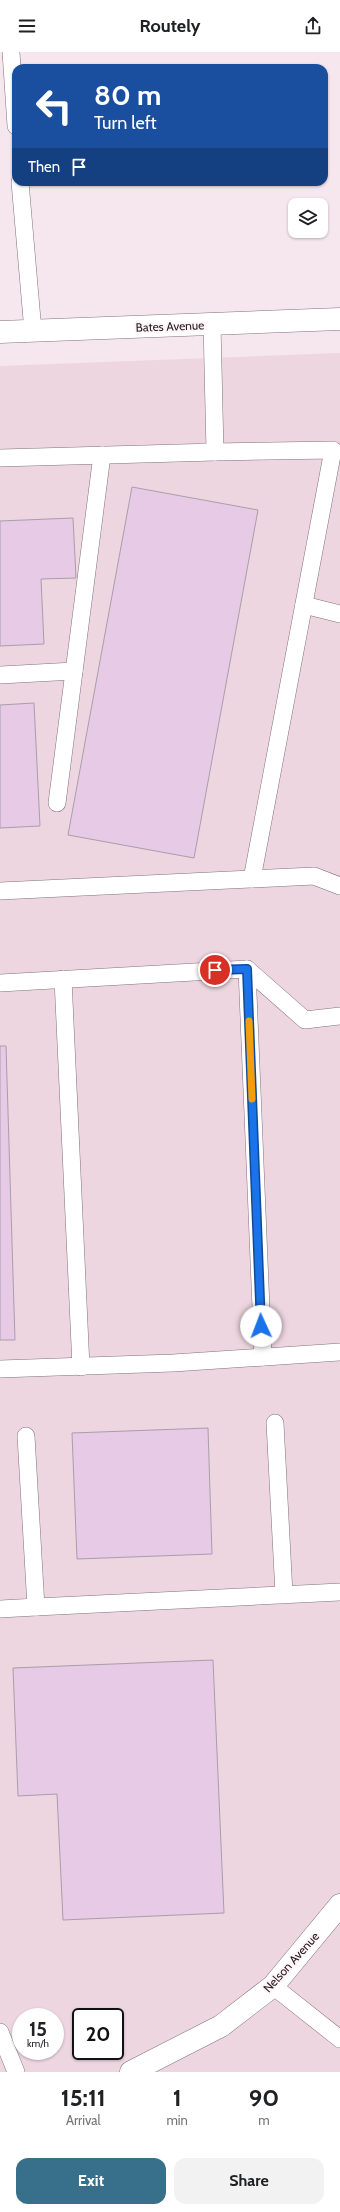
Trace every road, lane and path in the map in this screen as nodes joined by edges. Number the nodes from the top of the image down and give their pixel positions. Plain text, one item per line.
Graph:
1 (11, 52) edge
2 (12, 67) edge
3 (20, 186) edge
4 (340, 319) edge
5 (212, 324) junction
6 (33, 331) junction
7 (0, 332) edge
8 (216, 452) junction
9 (102, 455) junction
10 (0, 458) edge
11 (304, 605) junction
12 (340, 614) edge
13 (74, 671) junction
14 (0, 675) edge
15 (57, 803) dead end
16 (252, 880) junction
17 (340, 886) edge
18 (0, 891) edge
19 (247, 969) junction
20 (63, 980) junction
21 (0, 983) edge
22 (340, 1016) edge
23 (340, 1352) edge
24 (262, 1357) junction
25 (82, 1367) junction
26 (0, 1369) edge
27 (275, 1423) dead end
28 (26, 1436) dead end
29 (340, 1592) edge
30 (284, 1594) junction
31 (36, 1607) junction
32 (0, 1609) edge
33 (340, 1905) edge
34 (273, 1986) junction
35 (0, 2032) edge
36 (340, 2039) edge
37 (16, 2072) edge
38 (132, 2072) edge

1 - 2 lane
3 - 6 lane
4 - 5 street, Bates Avenue
5 - 6 street, Bates Avenue
5 - 8 lane
6 - 7 street, Bates Avenue
8 - 9 lane
8 - 11 lane
9 - 10 lane
9 - 13 lane
11 - 12 lane
11 - 16 lane
13 - 14 lane
13 - 15 lane
16 - 17 lane
16 - 18 lane
19 - 20 lane
19 - 22 lane
19 - 24 lane
20 - 21 lane
20 - 25 lane
23 - 24 lane
24 - 25 lane
25 - 26 lane
27 - 30 lane
28 - 31 lane
29 - 30 lane
30 - 31 lane
31 - 32 lane
33 - 34 street, Nelson Avenue
34 - 36 lane
34 - 38 street, Nelson Avenue
35 - 37 lane

